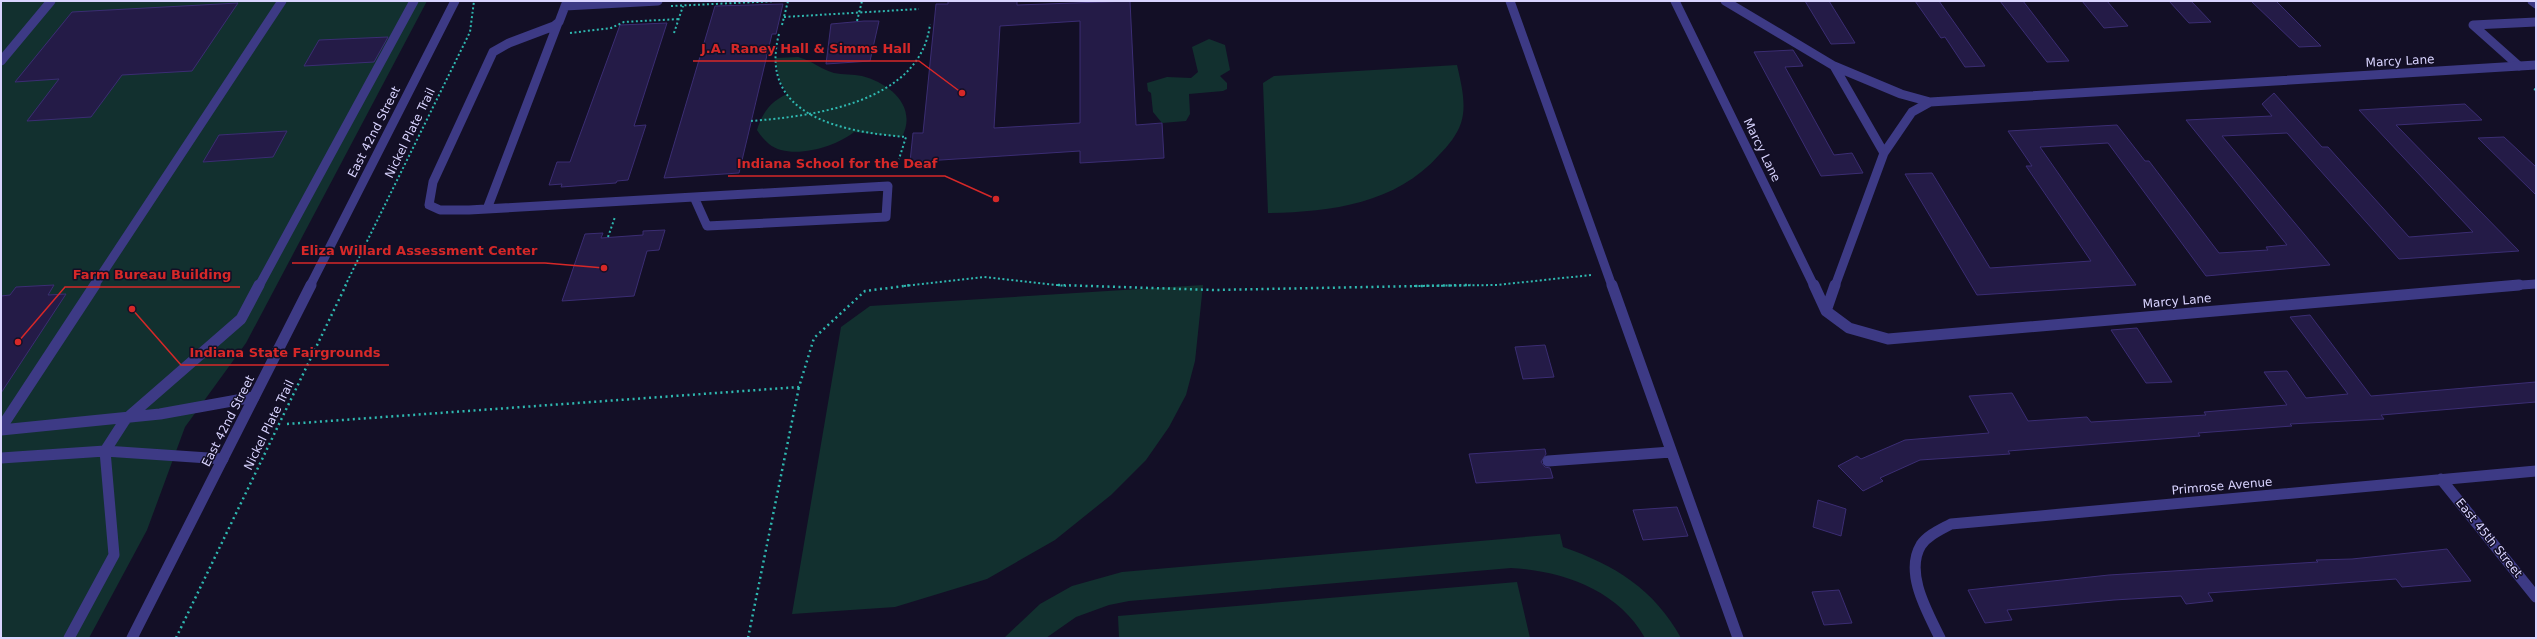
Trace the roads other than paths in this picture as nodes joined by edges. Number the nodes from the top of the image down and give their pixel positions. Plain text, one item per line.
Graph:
1 (51, 1) edge
2 (282, 1) edge
3 (414, 1) edge
4 (455, 1) edge
5 (658, 1) edge
6 (1510, 1) edge
7 (1675, 1) edge
8 (1725, 1) edge
9 (2532, 1) edge
10 (566, 4) edge
11 (2536, 4) edge
12 (2536, 22) edge
13 (558, 23) junction
14 (1, 61) edge
15 (2536, 65) edge
16 (1834, 66) junction
17 (2518, 66) junction
18 (1930, 102) junction
19 (1884, 153) junction
20 (694, 197) junction
21 (487, 209) junction
22 (2536, 284) edge
23 (1826, 311) junction
24 (254, 397) junction
25 (125, 420) junction
26 (1, 429) edge
27 (105, 451) junction
28 (1671, 452) junction
29 (1, 458) edge
30 (223, 459) junction
31 (1548, 461) dead end
32 (2536, 470) edge
33 (2441, 479) junction
34 (2536, 597) edge
35 (69, 638) edge
36 (132, 638) edge
37 (1738, 638) edge
38 (1940, 638) edge

1 - 14 street
2 - 26 street
3 - 25 street
4 - 24 street, East 42nd Street
5 - 10 street
6 - 28 street
7 - 23 street, Marcy Lane
8 - 16 street, Marcy Lane
9 - 11 street
10 - 13 street
12 - 17 street
13 - 21 street
13 - 21 street
15 - 17 street, Marcy Lane
16 - 18 street, Marcy Lane
16 - 19 street, Marcy Lane
17 - 18 street, Marcy Lane
18 - 19 street, Marcy Lane
19 - 23 street, Marcy Lane
20 - 20 street
20 - 21 street
22 - 23 street, Marcy Lane
24 - 25 street
24 - 30 street, East 42nd Street
25 - 26 street
25 - 27 street
27 - 29 street
27 - 30 street
27 - 35 street
28 - 31 street
28 - 37 street
30 - 36 street, East 42nd Street
32 - 33 street, Primrose Avenue
33 - 34 street, East 45th Street
33 - 38 street, Primrose Avenue

